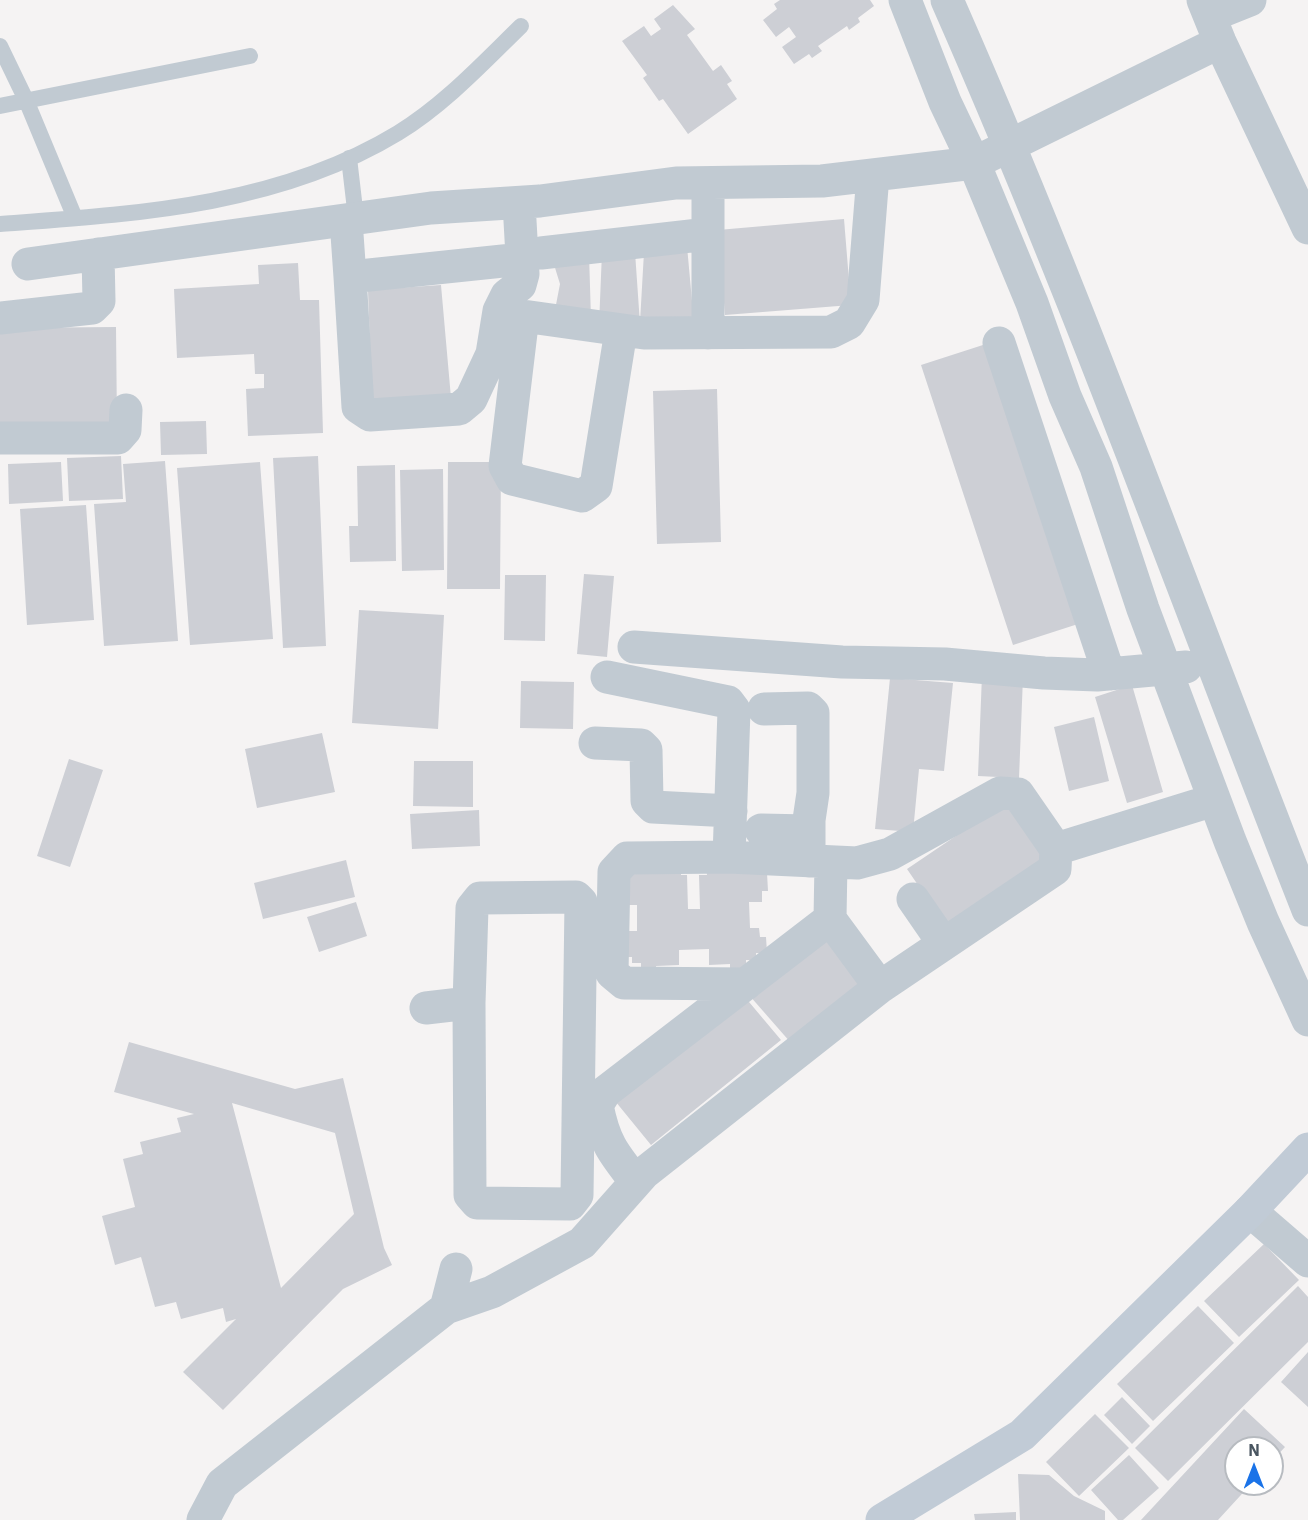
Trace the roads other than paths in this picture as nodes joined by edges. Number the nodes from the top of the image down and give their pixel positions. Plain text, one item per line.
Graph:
1 (905, 0) edge
2 (947, 0) edge
3 (1250, 0) edge
4 (1211, 19) edge
5 (521, 26) dead end
6 (0, 46) edge
7 (250, 56) dead end
8 (26, 100) junction
9 (0, 106) edge
10 (1011, 144) junction
11 (348, 158) junction
12 (974, 163) junction
13 (873, 175) junction
14 (708, 183) junction
15 (530, 202) junction
16 (75, 218) junction
17 (351, 219) junction
18 (0, 224) edge
19 (1308, 228) edge
20 (708, 234) junction
21 (98, 254) junction
22 (532, 256) junction
23 (28, 264) dead end
24 (350, 277) junction
25 (523, 316) junction
26 (0, 318) edge
27 (621, 331) junction
28 (708, 333) junction
29 (999, 343) dead end
30 (126, 410) dead end
31 (0, 438) edge
32 (634, 646) dead end
33 (1213, 663) junction
34 (1165, 670) junction
35 (1109, 674) junction
36 (607, 677) dead end
37 (765, 709) dead end
38 (595, 743) dead end
39 (1214, 800) junction
40 (731, 811) junction
41 (761, 830) dead end
42 (1056, 849) junction
43 (816, 851) junction
44 (729, 857) junction
45 (913, 899) dead end
46 (1308, 910) edge
47 (830, 919) junction
48 (944, 944) junction
49 (746, 984) junction
50 (880, 987) junction
51 (469, 1003) junction
52 (426, 1008) dead end
53 (1308, 1020) edge
54 (1308, 1149) edge
55 (636, 1182) junction
56 (1250, 1211) junction
57 (1308, 1261) edge
58 (456, 1269) dead end
59 (446, 1308) junction
60 (203, 1520) edge
61 (882, 1520) edge

1 - 12 street
2 - 10 street
3 - 4 street
4 - 10 street
4 - 19 street
5 - 11 lane
6 - 8 lane
7 - 8 lane
8 - 9 lane
8 - 16 lane
10 - 12 street
10 - 33 street
11 - 16 lane
11 - 17 lane
12 - 13 street
12 - 34 street
13 - 14 street
13 - 28 street
14 - 15 street
14 - 20 street
15 - 17 street
15 - 22 street
16 - 18 lane
17 - 21 street
17 - 24 street
20 - 22 street
20 - 28 street
21 - 23 street
21 - 26 street
22 - 24 street
22 - 24 street
22 - 25 street
25 - 27 street
25 - 27 street
27 - 28 street
29 - 35 street
30 - 31 street
32 - 35 street
33 - 34 street
33 - 46 street
34 - 35 street
34 - 39 street
36 - 40 street
37 - 43 street
38 - 40 street
39 - 42 street
39 - 53 street
40 - 44 street
41 - 43 street
42 - 43 street
42 - 48 street
43 - 44 street
43 - 47 street
44 - 49 street
45 - 48 street
47 - 49 street
47 - 50 street
48 - 50 street
49 - 55 street
50 - 55 street
51 - 51 street
51 - 52 street
54 - 56 street
55 - 59 street
56 - 57 street
56 - 61 street
58 - 59 street
59 - 60 street

